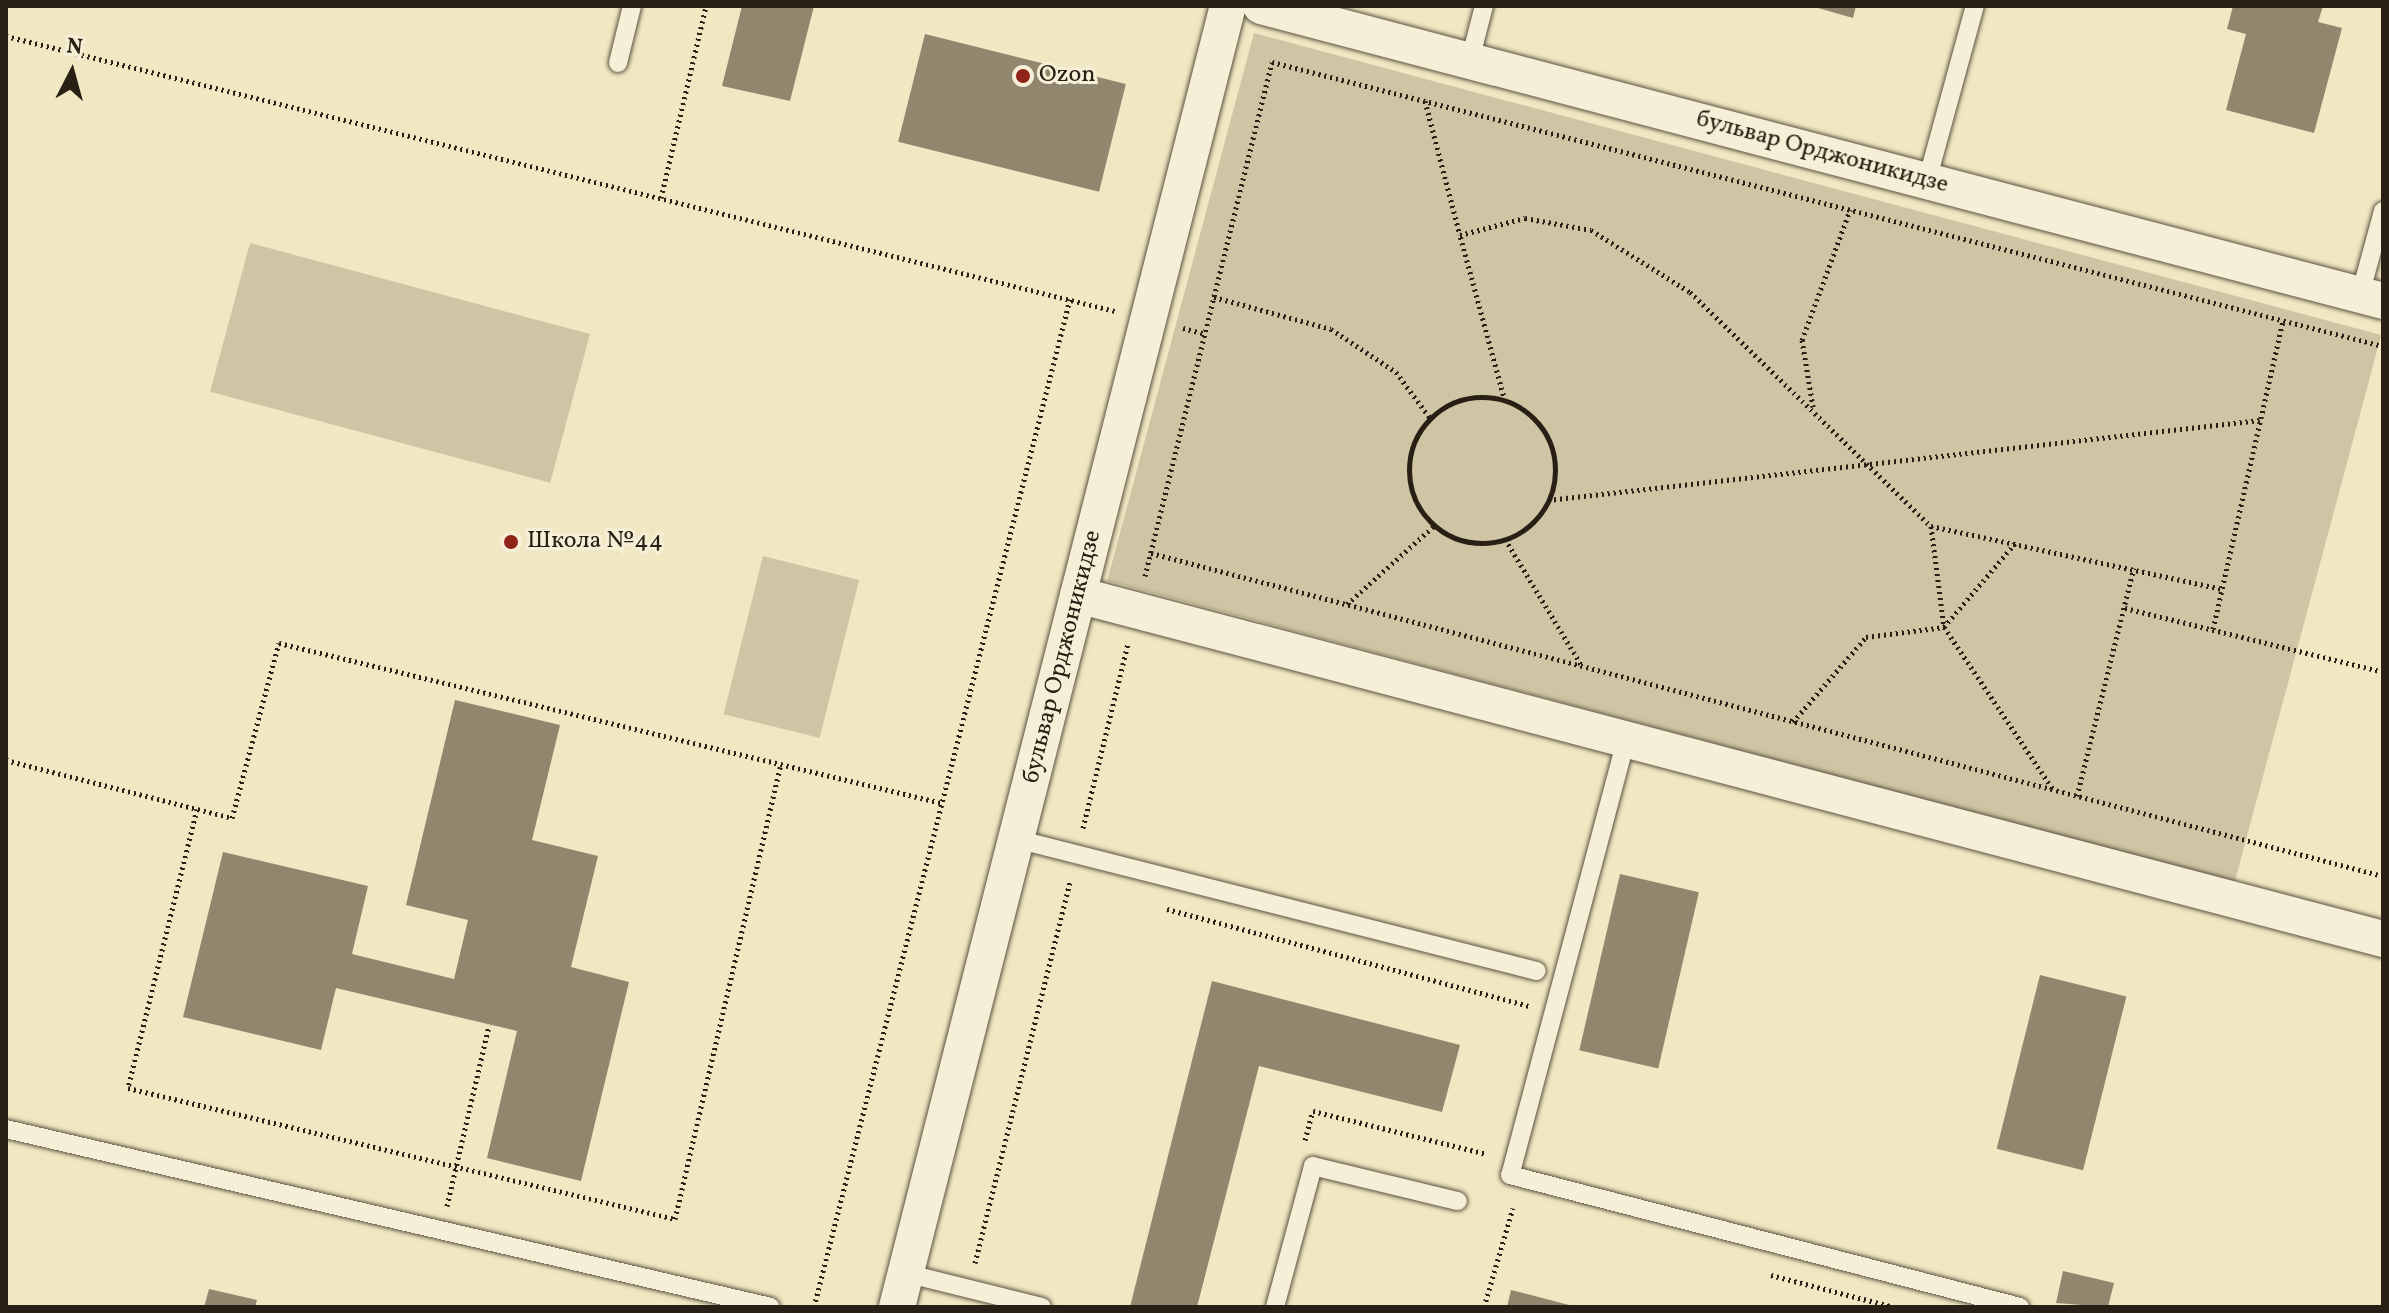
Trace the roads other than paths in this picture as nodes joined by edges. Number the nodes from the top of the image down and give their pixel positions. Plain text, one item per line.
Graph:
1 (632, 6) edge
2 (1228, 6) edge
3 (1261, 6) edge
4 (1484, 6) edge
5 (1975, 6) edge
6 (1470, 60) junction
7 (618, 63) dead end
8 (1927, 181) junction
9 (2383, 211) edge
10 (2372, 298) edge
11 (1078, 595) junction
12 (1626, 740) junction
13 (1016, 839) junction
14 (2383, 939) edge
15 (1537, 971) dead end
16 (6, 1129) edge
17 (1458, 1201) dead end
18 (901, 1290) edge
19 (771, 1307) edge
20 (1042, 1307) edge
21 (1275, 1307) edge
22 (2020, 1307) edge

1 - 7 lane
2 - 11 street, бульвар Орджоникидзе
3 - 6 street, бульвар Орджоникидзе
4 - 6 lane
5 - 8 lane
6 - 8 street, бульвар Орджоникидзе
8 - 10 street, бульвар Орджоникидзе
9 - 10 lane
11 - 12 street
11 - 13 street, бульвар Орджоникидзе
12 - 14 street
12 - 22 lane
13 - 15 lane
13 - 18 street, бульвар Орджоникидзе
16 - 19 lane
17 - 21 lane
18 - 20 lane

